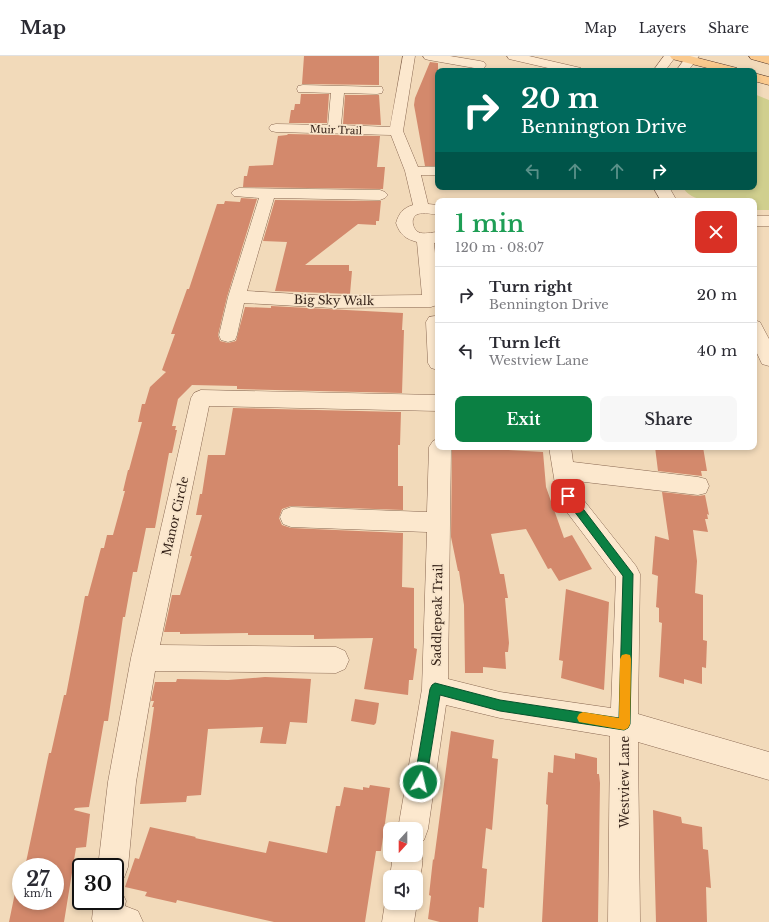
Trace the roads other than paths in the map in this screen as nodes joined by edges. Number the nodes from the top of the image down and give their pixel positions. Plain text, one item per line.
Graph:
1 (409, 56) edge
2 (429, 56) edge
3 (513, 56) edge
4 (670, 56) edge
5 (676, 56) edge
6 (755, 56) edge
7 (692, 58) edge
8 (769, 60) edge
9 (482, 64) edge
10 (564, 68) edge
11 (661, 68) edge
12 (684, 68) edge
13 (724, 68) edge
14 (757, 78) edge
15 (769, 81) edge
16 (303, 89) dead end
17 (338, 90) junction
18 (377, 90) dead end
19 (276, 128) dead end
20 (334, 130) junction
21 (396, 131) junction
22 (412, 171) junction
23 (435, 171) edge
24 (239, 193) dead end
25 (268, 194) junction
26 (380, 194) dead end
27 (430, 210) edge
28 (757, 221) edge
29 (769, 221) edge
30 (432, 237) edge
31 (237, 297) junction
32 (757, 333) edge
33 (228, 334) dead end
34 (769, 359) edge
35 (435, 403) edge
36 (440, 450) edge
37 (562, 459) edge
38 (698, 486) dead end
39 (291, 517) dead end
40 (439, 522) junction
41 (144, 658) junction
42 (336, 660) dead end
43 (435, 689) junction
44 (624, 724) junction
45 (769, 766) edge
46 (414, 822) edge
47 (114, 858) edge
48 (109, 910) edge
49 (400, 910) edge
50 (127, 922) edge
51 (398, 922) edge
52 (624, 922) edge

1 - 21 street
2 - 9 street
3 - 10 street
4 - 11 street
5 - 7 main road
6 - 8 main road
7 - 12 street
7 - 13 main road
14 - 15 main road
16 - 17 street
17 - 18 street
17 - 20 street
19 - 20 street, Muir Trail
20 - 21 street, Muir Trail
21 - 22 street
22 - 23 street
22 - 27 street
24 - 25 street
25 - 26 street
25 - 31 street
27 - 30 street
28 - 29 street
30 - 31 street, Big Sky Walk
31 - 33 street
32 - 34 street
35 - 41 street, Manor Circle
36 - 40 street, Saddlepeak Trail
37 - 38 street
37 - 44 street, Westview Lane
39 - 40 street
40 - 43 street, Saddlepeak Trail
41 - 42 street
41 - 47 street, Manor Circle
43 - 44 street
43 - 46 street, Saddlepeak Trail
44 - 45 street
44 - 52 street, Westview Lane
48 - 50 street
49 - 51 street

